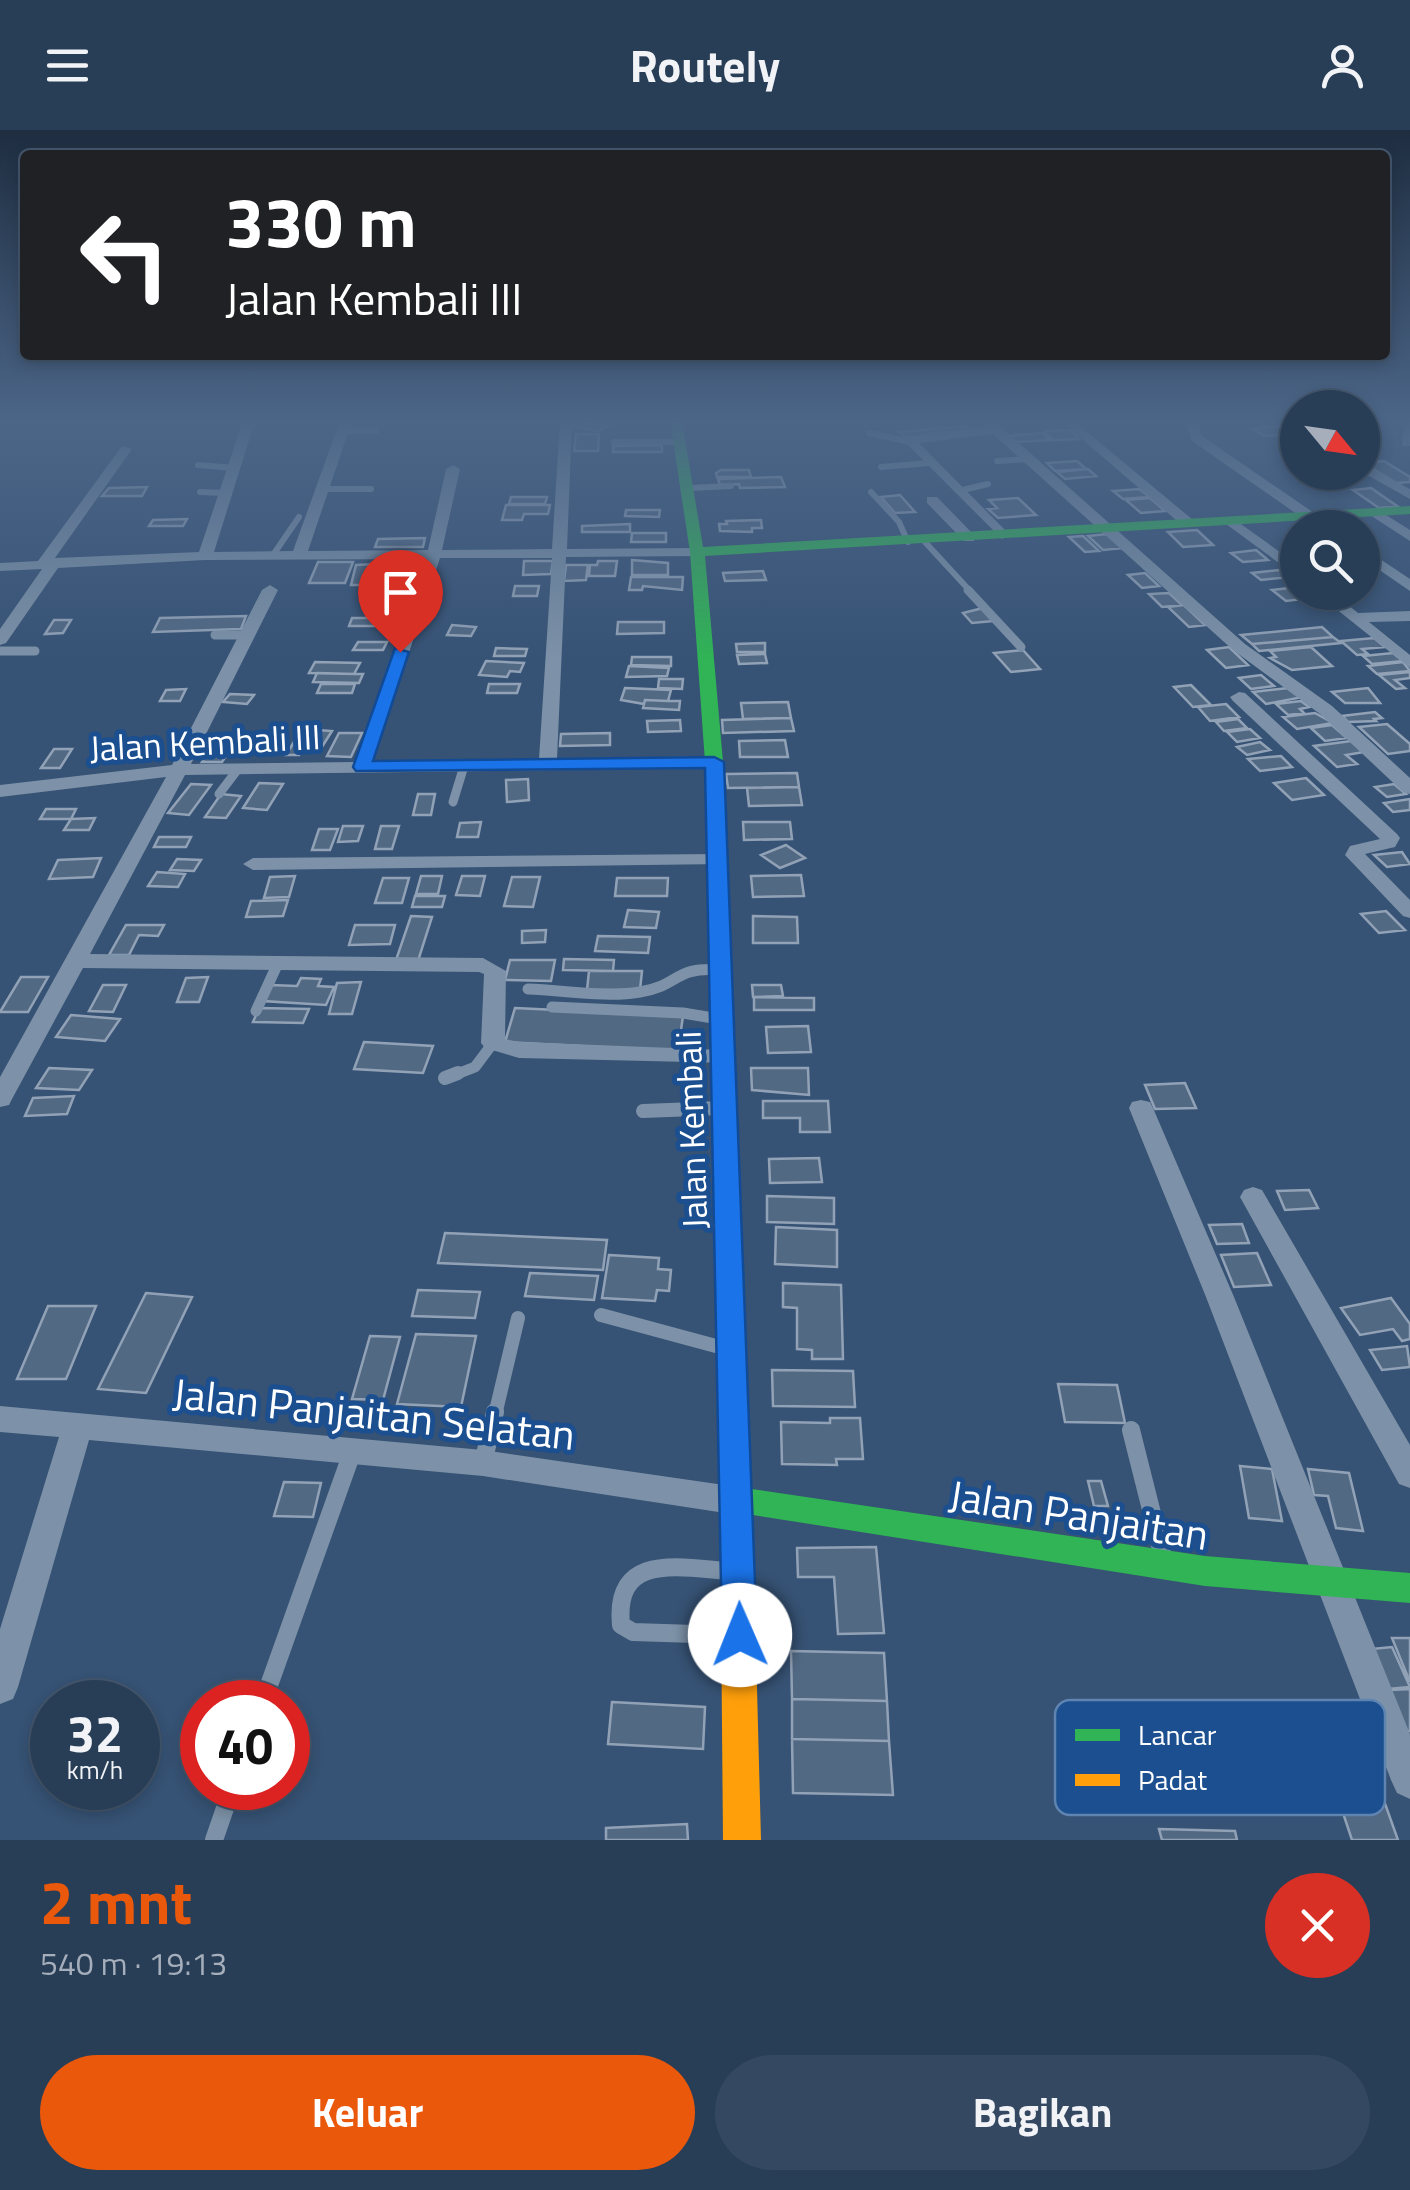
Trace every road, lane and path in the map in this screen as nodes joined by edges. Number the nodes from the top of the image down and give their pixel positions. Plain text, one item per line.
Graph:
1 (91, 501) edge
2 (224, 501) edge
3 (319, 501) edge
4 (445, 501) edge
5 (563, 501) edge
6 (691, 501) edge
7 (879, 501) edge
8 (933, 501) edge
9 (968, 501) edge
10 (1075, 501) edge
11 (1162, 501) edge
12 (1410, 510) edge
13 (1380, 512) edge
14 (1380, 516) edge
15 (299, 517) dead end
16 (1280, 520) edge
17 (1230, 521) junction
18 (1188, 523) junction
19 (1106, 529) junction
20 (1002, 536) junction
21 (1410, 537) edge
22 (901, 538) junction
23 (969, 538) junction
24 (697, 552) junction
25 (561, 554) junction
26 (273, 555) junction
27 (299, 555) junction
28 (404, 555) junction
29 (434, 555) junction
30 (206, 556) junction
31 (1280, 559) edge
32 (49, 562) junction
33 (1380, 564) edge
34 (0, 567) edge
35 (385, 578) dead end
36 (1410, 586) edge
37 (270, 590) dead end
38 (1344, 610) edge
39 (1410, 616) edge
40 (1354, 618) junction
41 (244, 635) junction
42 (215, 636) dead end
43 (0, 640) edge
44 (1021, 648) dead end
45 (0, 650) edge
46 (35, 651) dead end
47 (1410, 663) edge
48 (1238, 697) dead end
49 (714, 762) junction
50 (548, 764) junction
51 (464, 766) junction
52 (362, 767) junction
53 (238, 769) junction
54 (179, 770) junction
55 (1410, 788) edge
56 (219, 794) dead end
57 (2, 795) edge
58 (453, 802) dead end
59 (717, 860) junction
60 (253, 864) dead end
61 (1410, 912) edge
62 (78, 962) junction
63 (278, 963) junction
64 (720, 970) junction
65 (528, 988) dead end
66 (552, 1007) dead end
67 (256, 1011) dead end
68 (723, 1019) junction
69 (493, 1043) junction
70 (724, 1058) junction
71 (445, 1078) dead end
72 (0, 1099) edge
73 (726, 1107) junction
74 (1141, 1108) dead end
75 (643, 1111) dead end
76 (1253, 1196) dead end
77 (601, 1315) dead end
78 (518, 1318) dead end
79 (734, 1350) junction
80 (0, 1419) edge
81 (78, 1427) junction
82 (1131, 1430) dead end
83 (353, 1450) junction
84 (483, 1462) junction
85 (1410, 1474) edge
86 (738, 1502) junction
87 (1166, 1567) junction
88 (739, 1572) junction
89 (1332, 1586) junction
90 (1410, 1588) edge
91 (740, 1635) junction
92 (271, 1680) edge
93 (0, 1687) edge
94 (1378, 1700) edge
95 (1385, 1718) edge
96 (1410, 1780) edge
97 (224, 1810) edge
98 (214, 1840) edge
99 (742, 1840) edge

1 - 32 street
2 - 30 street
3 - 27 street
4 - 29 street
5 - 25 street
6 - 24 street, Jalan Kembali
7 - 22 lane
8 - 23 street
9 - 20 street
10 - 19 street
11 - 18 street
12 - 13 street
14 - 21 street
15 - 26 lane
16 - 17 street
17 - 18 street
17 - 31 street
18 - 19 street
19 - 20 street
19 - 55 street
20 - 23 street
22 - 23 street
22 - 24 street
22 - 44 lane
24 - 25 street
24 - 49 street, Jalan Kembali
25 - 29 street
25 - 50 street
26 - 27 street
26 - 30 street
27 - 28 street
28 - 29 street
28 - 35 lane
29 - 52 street
30 - 32 street
32 - 34 street
32 - 43 street
33 - 36 street
37 - 41 street
38 - 40 street
39 - 40 street
40 - 47 street
41 - 42 lane
41 - 54 street
45 - 46 lane
48 - 61 street
49 - 50 street, Jalan Kembali III
49 - 59 street, Jalan Kembali
50 - 51 street, Jalan Kembali III
51 - 52 street, Jalan Kembali III
51 - 58 lane
52 - 53 street, Jalan Kembali III
53 - 54 street, Jalan Kembali III
53 - 56 lane
54 - 57 street, Jalan Kembali III
54 - 62 street
59 - 60 street
59 - 64 street, Jalan Kembali
62 - 63 street
62 - 72 street
63 - 67 lane
63 - 69 street
64 - 65 lane
64 - 68 street, Jalan Kembali
66 - 68 lane
68 - 70 street, Jalan Kembali
69 - 70 street
69 - 71 lane
70 - 73 street, Jalan Kembali
73 - 75 lane
73 - 79 street, Jalan Kembali
74 - 89 street
76 - 85 street
77 - 79 lane
78 - 84 lane
79 - 86 street, Jalan Kembali
80 - 81 street, Jalan Panjaitan Selatan
81 - 83 street, Jalan Panjaitan Selatan
81 - 93 street
82 - 87 lane
83 - 84 street, Jalan Panjaitan Selatan
83 - 92 lane
84 - 86 street, Jalan Panjaitan Selatan
86 - 87 street, Jalan Panjaitan
86 - 88 street, Jalan Kembali
87 - 89 street, Jalan Panjaitan
88 - 91 street, Jalan Kembali
88 - 91 lane
89 - 90 street, Jalan Panjaitan
89 - 94 street
91 - 99 street, Jalan Kembali
95 - 96 street
97 - 98 lane

